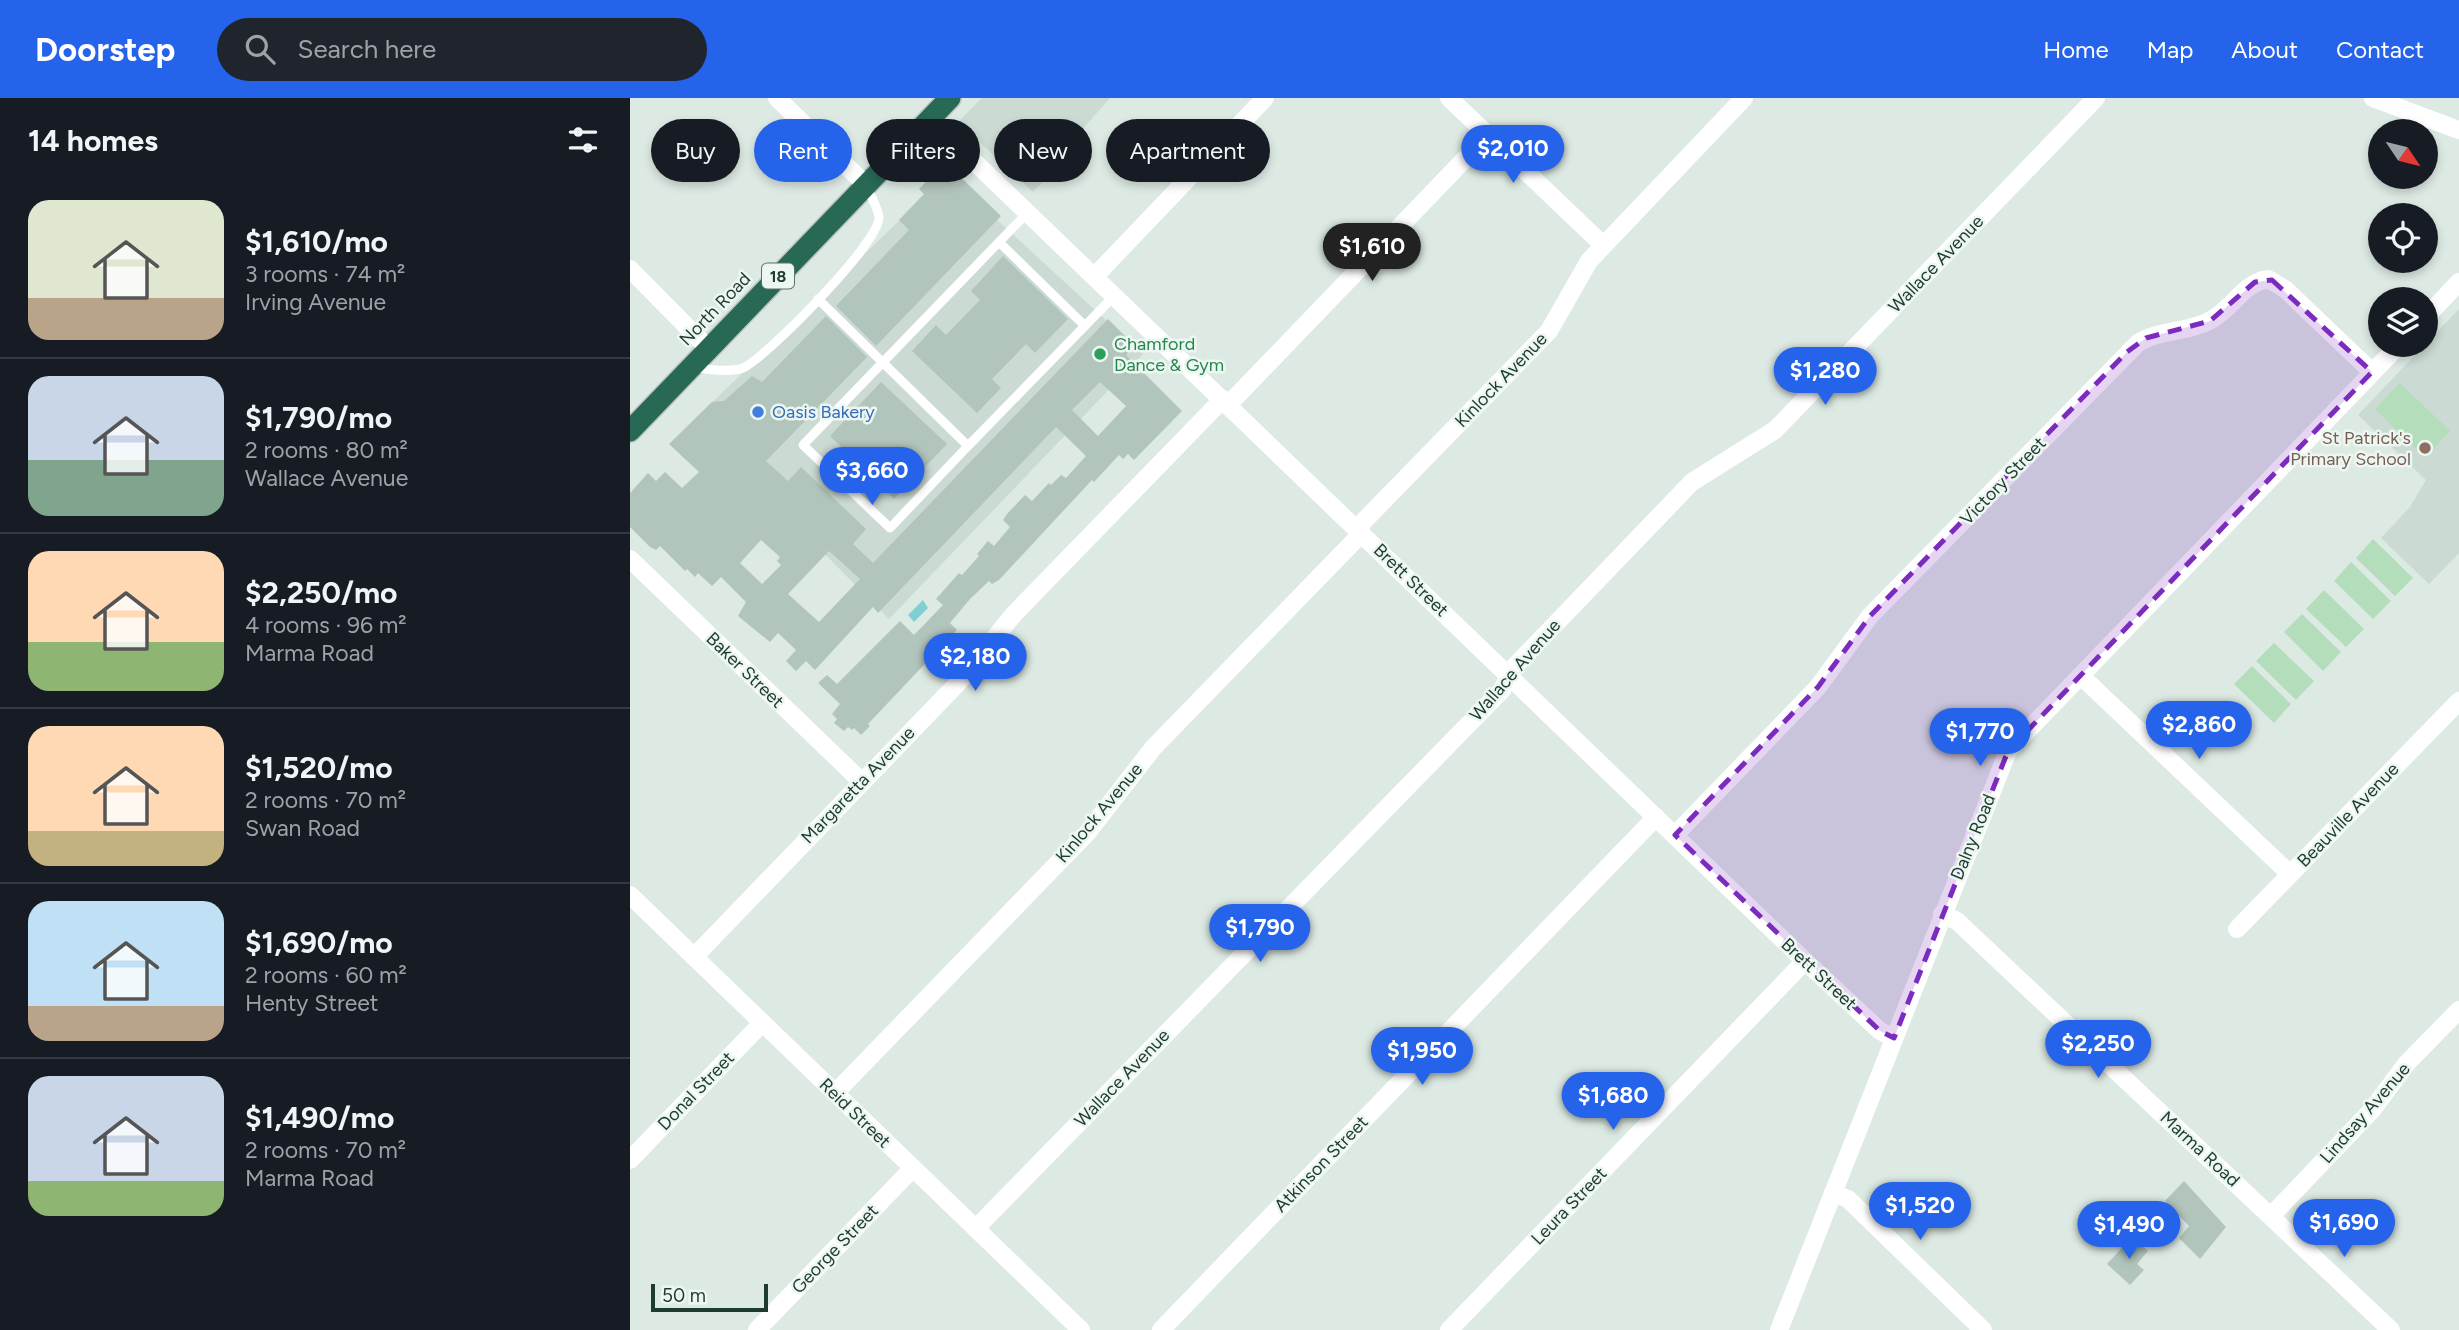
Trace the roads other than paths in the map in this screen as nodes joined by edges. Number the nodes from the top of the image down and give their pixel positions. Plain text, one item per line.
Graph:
1 (777, 98) edge
2 (950, 98) edge
3 (1265, 98) edge
4 (1449, 98) edge
5 (1744, 98) edge
6 (2096, 98) edge
7 (2372, 98) edge
8 (930, 119) edge
9 (2459, 131) edge
10 (1488, 135) junction
11 (980, 166) edge
12 (869, 182) edge
13 (866, 185) junction
14 (1028, 212) junction
15 (999, 242) junction
16 (1603, 245) junction
17 (630, 269) edge
18 (1095, 276) junction
19 (2459, 282) edge
20 (1115, 295) junction
21 (818, 299) junction
22 (2438, 304) edge
23 (1085, 326) junction
24 (709, 349) junction
25 (2387, 357) edge
26 (881, 362) junction
27 (691, 368) junction
28 (2372, 372) junction
29 (1226, 401) junction
30 (630, 431) edge
31 (968, 446) junction
32 (1360, 531) junction
33 (630, 559) edge
34 (2081, 676) junction
35 (1510, 677) junction
36 (2459, 701) edge
37 (861, 782) junction
38 (1656, 817) junction
39 (1675, 835) junction
40 (2290, 874) junction
41 (630, 895) edge
42 (1942, 914) junction
43 (2236, 929) dead end
44 (694, 957) junction
45 (1805, 961) junction
46 (2459, 1010) edge
47 (762, 1023) junction
48 (1894, 1038) junction
49 (835, 1093) junction
50 (630, 1160) edge
51 (913, 1168) junction
52 (1833, 1194) junction
53 (2271, 1216) junction
54 (976, 1228) junction
55 (757, 1330) edge
56 (1081, 1330) edge
57 (1161, 1330) edge
58 (1449, 1330) edge
59 (1779, 1330) edge
60 (1983, 1330) edge
61 (2391, 1330) edge

1 - 13 street
2 - 8 highway, North Road / 18
3 - 18 street
4 - 10 street
5 - 16 street, Kinlock Avenue
6 - 35 street, Wallace Avenue
7 - 9 street
10 - 16 street
10 - 29 street, Margaretta Avenue
11 - 14 street, Brett Street
12 - 13 highway, North Road / 18
13 - 21 lane
13 - 24 highway, North Road / 18
14 - 15 lane
14 - 18 street, Brett Street
15 - 23 lane
15 - 26 lane
16 - 32 street, Kinlock Avenue
17 - 24 street
18 - 20 street, Brett Street
19 - 22 street
20 - 23 lane
20 - 29 street, Brett Street
21 - 26 lane
21 - 27 lane
23 - 31 lane
24 - 27 highway, North Road / 18
25 - 28 street, Dalny Road
26 - 31 lane
26 - 31 lane
27 - 30 highway, North Road / 18
28 - 34 street, Dalny Road
28 - 39 street, Victory Street
29 - 32 street, Brett Street
29 - 37 street, Margaretta Avenue
32 - 35 street, Brett Street
32 - 49 street, Kinlock Avenue
33 - 37 street, Baker Street
34 - 40 street
34 - 42 street, Dalny Road
35 - 38 street, Brett Street
35 - 54 street, Wallace Avenue
36 - 40 street, Beauville Avenue
37 - 44 street, Margaretta Avenue
38 - 39 street, Brett Street
38 - 57 street, Atkinson Street
39 - 45 street, Brett Street
40 - 43 street, Beauville Avenue
41 - 44 street, Reid Street
42 - 48 street, Dalny Road
42 - 53 street, Marma Road
44 - 47 street, Reid Street
45 - 48 street, Brett Street
45 - 58 street, Leura Street
46 - 53 street, Lindsay Avenue
47 - 49 street, Reid Street
47 - 50 street, Donal Street
48 - 52 street, Dalny Road
49 - 51 street, Reid Street
51 - 54 street, Reid Street
51 - 55 street, George Street
52 - 59 street, Dalny Road
52 - 60 street
53 - 61 street, Marma Road
54 - 56 street, Reid Street

